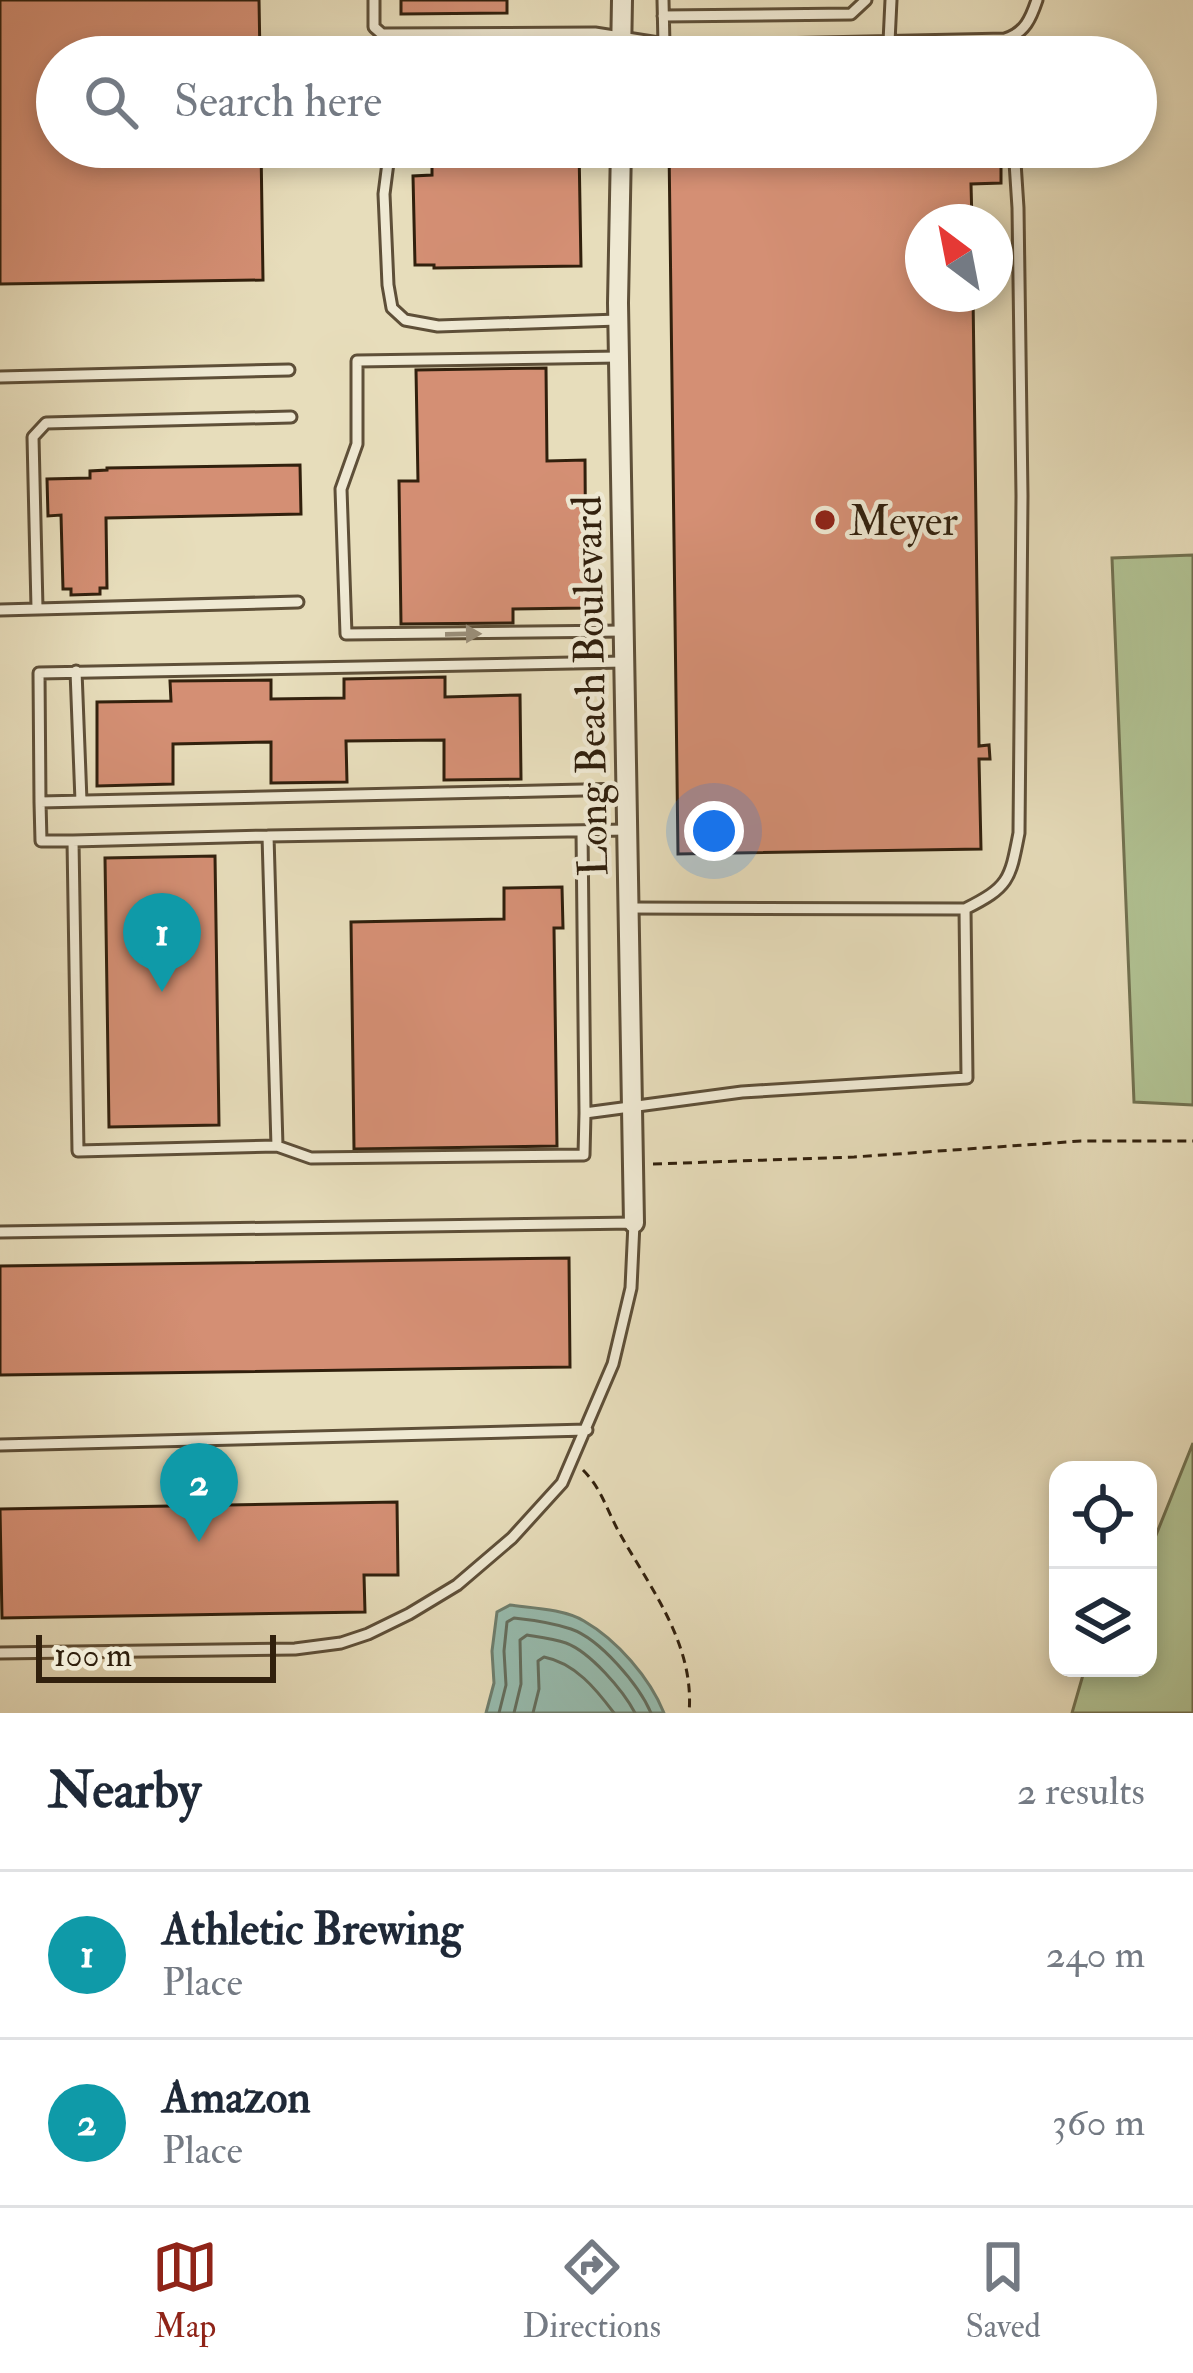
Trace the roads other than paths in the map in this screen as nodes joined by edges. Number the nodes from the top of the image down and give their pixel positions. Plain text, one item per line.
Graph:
1 (374, 0) edge
2 (622, 0) edge
3 (663, 0) edge
4 (866, 0) edge
5 (891, 0) edge
6 (1037, 0) edge
7 (663, 16) junction
8 (600, 36) edge
9 (621, 36) edge
10 (664, 36) edge
11 (890, 36) edge
12 (1012, 36) edge
13 (387, 168) edge
14 (621, 168) edge
15 (1015, 168) edge
16 (619, 320) junction
17 (619, 357) junction
18 (289, 370) dead end
19 (0, 377) edge
20 (291, 417) dead end
21 (298, 602) dead end
22 (37, 608) junction
23 (0, 610) edge
24 (624, 632) junction
25 (624, 662) junction
26 (76, 671) junction
27 (627, 789) junction
28 (81, 801) junction
29 (40, 802) junction
30 (627, 830) junction
31 (582, 831) junction
32 (268, 836) junction
33 (73, 841) junction
34 (629, 908) junction
35 (965, 909) junction
36 (633, 1107) junction
37 (585, 1113) junction
38 (277, 1146) junction
39 (634, 1223) junction
40 (0, 1232) edge
41 (587, 1430) junction
42 (0, 1445) edge
43 (0, 1653) edge

1 - 8 lane
2 - 9 street
3 - 7 lane
4 - 7 lane
5 - 11 lane
6 - 12 lane
7 - 10 lane
13 - 16 lane
14 - 16 street, Long Beach Boulevard
15 - 35 lane
16 - 17 street, Long Beach Boulevard
17 - 24 street, Long Beach Boulevard
17 -> 24 lane
18 - 19 lane
20 - 22 lane
21 - 22 lane
22 - 23 lane
24 - 25 street, Long Beach Boulevard
25 - 26 lane
25 - 27 street, Long Beach Boulevard
26 - 28 lane
26 - 29 lane
27 - 28 lane
27 - 30 street, Long Beach Boulevard
28 - 29 lane
29 - 33 lane
30 - 31 lane
30 - 34 street, Long Beach Boulevard
31 - 32 lane
31 - 37 lane
32 - 33 lane
32 - 38 lane
33 - 38 lane
34 - 35 lane
34 - 36 street, Long Beach Boulevard
35 - 36 lane
36 - 37 lane
36 - 39 street, Long Beach Boulevard
37 - 38 lane
39 - 40 lane
39 - 41 lane
41 - 42 lane
41 - 43 lane

